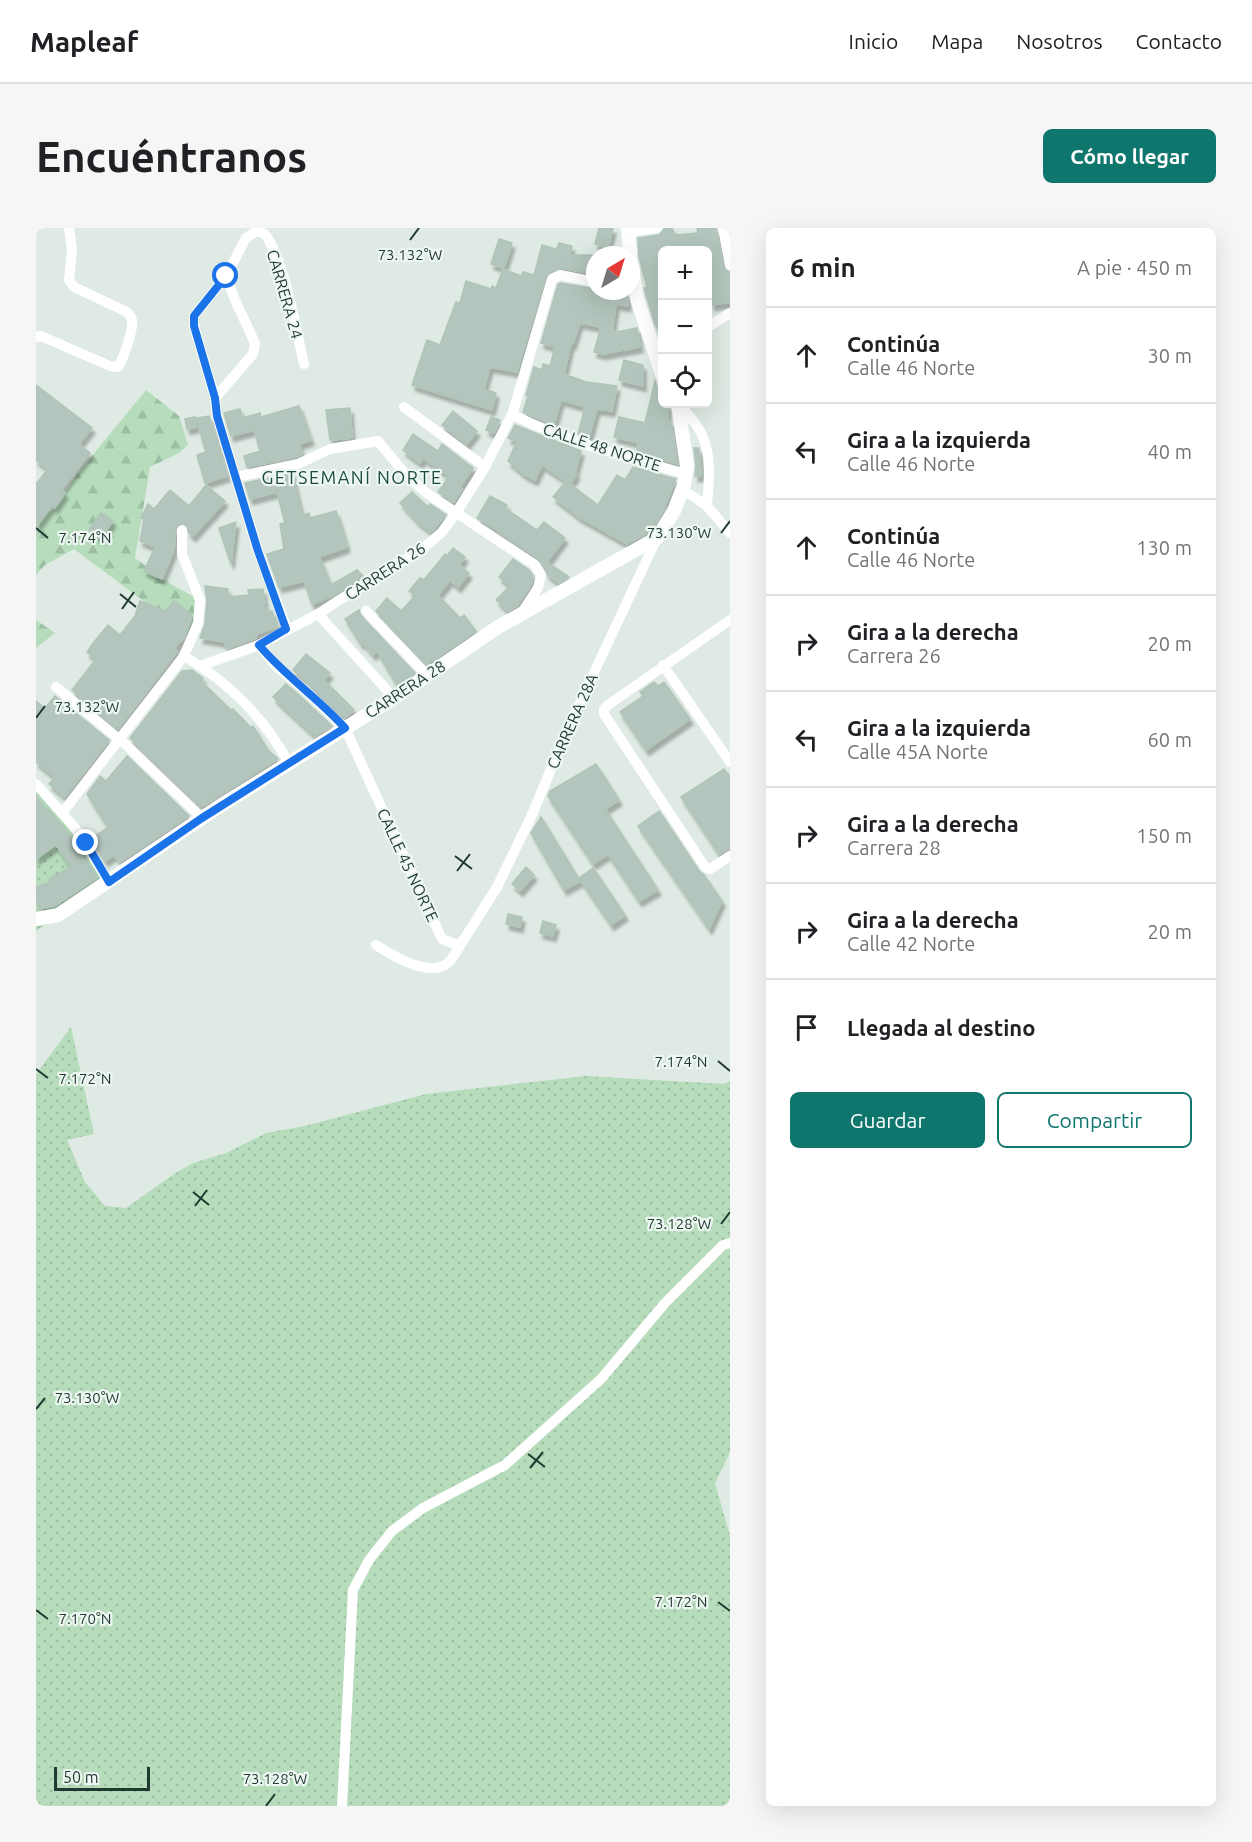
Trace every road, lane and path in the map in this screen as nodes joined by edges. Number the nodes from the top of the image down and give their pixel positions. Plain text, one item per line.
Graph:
1 (69, 228) edge
2 (657, 228) edge
3 (723, 228) edge
4 (628, 230) edge
5 (629, 246) edge
6 (730, 265) edge
7 (226, 276) junction
8 (586, 280) edge
9 (637, 300) edge
10 (730, 313) edge
11 (712, 324) edge
12 (36, 337) edge
13 (659, 354) edge
14 (304, 364) dead end
15 (215, 398) junction
16 (404, 407) dead end
17 (680, 408) edge
18 (682, 408) edge
19 (516, 415) junction
20 (485, 467) junction
21 (686, 474) junction
22 (236, 477) junction
23 (682, 492) junction
24 (707, 506) junction
25 (456, 513) junction
26 (182, 530) dead end
27 (730, 533) edge
28 (657, 538) junction
29 (366, 611) dead end
30 (523, 611) junction
31 (318, 614) junction
32 (730, 620) edge
33 (286, 629) junction
34 (259, 645) junction
35 (184, 656) junction
36 (663, 665) junction
37 (200, 666) junction
38 (428, 675) junction
39 (56, 687) dead end
40 (394, 698) junction
41 (345, 728) junction
42 (119, 740) junction
43 (730, 762) edge
44 (289, 763) junction
45 (36, 784) edge
46 (62, 813) junction
47 (202, 818) junction
48 (730, 856) edge
49 (109, 882) junction
50 (36, 919) edge
51 (463, 941) junction
52 (376, 945) dead end
53 (730, 1243) edge
54 (342, 1806) edge

1 - 12 street
2 - 4 street
3 - 6 street
4 - 5 street
7 - 14 street, CARRERA 24
7 - 15 street
7 - 15 street
8 - 19 street, CARRERA 26
9 - 13 street
10 - 11 street
15 - 22 street
16 - 20 street
17 - 21 street, CARRERA 28
18 - 24 street
19 - 20 street, CARRERA 26
19 - 21 street, CALLE 48 NORTE
20 - 25 street, CARRERA 26
21 - 23 street, CARRERA 28
22 - 25 street
22 - 33 street
23 - 24 street
23 - 28 street, CARRERA 28
24 - 27 street
25 - 30 street
25 - 31 street, CARRERA 26
26 - 35 street
28 - 30 street, CARRERA 28
28 - 51 street, CARRERA 28A
29 - 38 street
30 - 38 street, CARRERA 28
31 - 33 street, CARRERA 26
31 - 40 street
32 - 36 street
33 - 34 street, CARRERA 26
34 - 37 street, CARRERA 26
34 - 41 street
35 - 37 street
35 - 42 street
36 - 43 street
36 - 48 street
37 - 44 street
38 - 40 street, CARRERA 28
39 - 42 street
40 - 41 street, CARRERA 28
41 - 44 street, CARRERA 28
41 - 51 street, CALLE 45 NORTE
42 - 46 street
42 - 47 street
44 - 47 street, CARRERA 28
45 - 46 street
46 - 49 street
47 - 49 street, CARRERA 28
49 - 50 street, CARRERA 28
51 - 52 street
53 - 54 street

